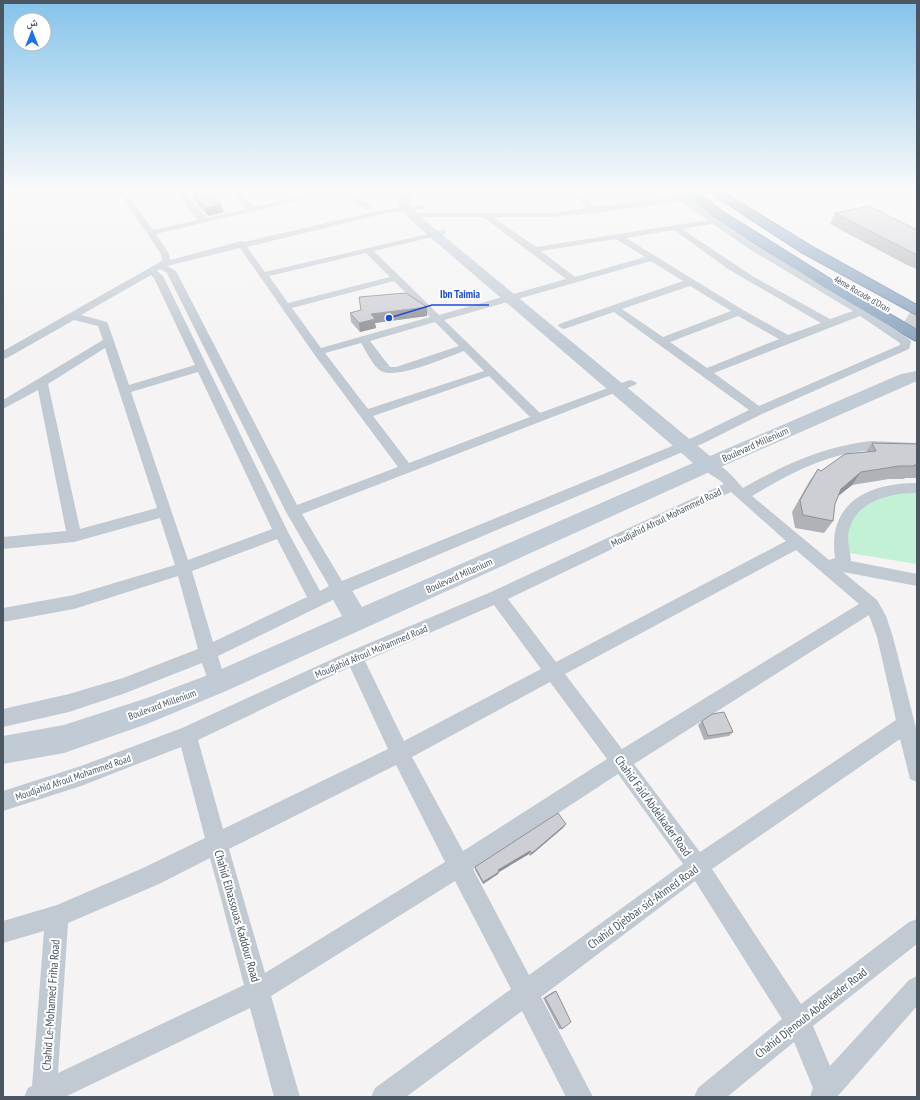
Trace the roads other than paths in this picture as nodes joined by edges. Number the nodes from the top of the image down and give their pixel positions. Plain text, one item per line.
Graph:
1 (156, 243) edge
2 (230, 243) edge
3 (244, 243) edge
4 (395, 243) edge
5 (450, 243) edge
6 (525, 243) edge
7 (577, 243) edge
8 (628, 243) edge
9 (696, 243) edge
10 (747, 243) edge
11 (765, 243) edge
12 (774, 243) edge
13 (796, 243) edge
14 (811, 243) edge
15 (241, 244) junction
16 (368, 250) junction
17 (534, 250) junction
18 (652, 258) junction
19 (165, 260) junction
20 (263, 275) junction
21 (396, 278) junction
22 (573, 280) junction
23 (691, 282) junction
24 (515, 297) junction
25 (917, 301) tunnel mouth
26 (285, 307) junction
27 (616, 309) junction
28 (739, 312) junction
29 (860, 312) junction
30 (912, 315) edge
31 (72, 316) junction
32 (439, 319) junction
33 (886, 319) junction
34 (829, 323) junction
35 (563, 326) junction
36 (917, 336) tunnel mouth
37 (363, 339) junction
38 (787, 339) junction
39 (109, 341) junction
40 (662, 341) junction
41 (917, 343) edge
42 (466, 347) junction
43 (318, 352) junction
44 (3, 356) edge
45 (202, 367) junction
46 (491, 372) junction
47 (706, 372) junction
48 (225, 375) junction
49 (914, 375) edge
50 (208, 380) junction
51 (42, 383) junction
52 (625, 386) junction
53 (125, 390) junction
54 (3, 405) edge
55 (758, 411) junction
56 (366, 414) junction
57 (539, 419) junction
58 (692, 443) junction
59 (917, 447) edge
60 (407, 469) junction
61 (724, 476) junction
62 (917, 488) edge
63 (165, 511) junction
64 (294, 512) junction
65 (281, 532) junction
66 (74, 536) junction
67 (798, 542) junction
68 (3, 543) edge
69 (820, 561) junction
70 (844, 566) junction
71 (183, 567) junction
72 (917, 580) edge
73 (339, 589) junction
74 (497, 598) junction
75 (316, 599) junction
76 (871, 605) junction
77 (3, 615) edge
78 (357, 620) junction
79 (208, 653) junction
80 (354, 656) junction
81 (554, 673) junction
82 (217, 683) junction
83 (3, 718) edge
84 (906, 724) junction
85 (187, 736) junction
86 (3, 750) edge
87 (400, 753) junction
88 (620, 761) junction
89 (917, 772) edge
90 (3, 801) edge
91 (216, 844) junction
92 (460, 866) junction
93 (698, 866) junction
94 (57, 916) junction
95 (917, 931) edge
96 (3, 932) edge
97 (917, 988) edge
98 (258, 991) junction
99 (526, 993) junction
100 (798, 1022) junction
101 (825, 1093) edge
102 (40, 1096) edge
103 (288, 1097) edge
104 (384, 1097) edge
105 (580, 1097) edge
106 (707, 1097) edge

1 - 19 street
2 - 19 street
3 - 15 street
4 - 16 street
5 - 24 main road
6 - 17 street
7 - 17 street
8 - 18 street
9 - 34 street
10 - 29 street
11 - 33 highway
12 - 30 highway, 4ème Rocade d'Oran
13 - 30 highway, 4ème Rocade d'Oran
14 - 25 highway
15 - 19 street
15 - 20 street
16 - 20 street
16 - 21 street
17 - 22 street
18 - 22 street
18 - 23 street
19 - 31 street
19 - 45 street
19 - 48 street
20 - 26 street
21 - 26 street
21 - 32 street
22 - 24 street
23 - 27 street
23 - 28 street
24 - 32 street
24 - 35 main road
24 - 52 main road
26 - 43 street
27 - 35 street
27 - 40 street
28 - 38 street
28 - 40 street
29 - 34 street
29 - 55 street
31 - 39 street
31 - 44 street
32 - 37 street
32 - 42 street
33 - 36 highway
33 - 41 highway
34 - 38 street
35 - 52 main road
37 - 42 street
37 - 43 street
38 - 47 street
39 - 51 street
39 - 53 street
40 - 47 street
42 - 46 street
43 - 56 street
45 - 50 street
45 - 53 street
46 - 56 street
46 - 57 street
47 - 55 street
48 - 50 street
48 - 64 street
49 - 61 main road, Boulevard Millenium
50 - 65 street
51 - 54 street
51 - 66 street
52 - 57 street
52 - 58 main road
53 - 63 street
55 - 58 street
56 - 60 street
57 - 60 street
58 - 61 main road
58 - 73 street
59 - 61 street, Moudjahid Afroul Mohammed Road
60 - 64 street
61 - 67 street
61 - 74 street, Moudjahid Afroul Mohammed Road
61 - 78 main road, Boulevard Millenium
62 - 70 street
63 - 66 street
63 - 71 street
64 - 73 street
65 - 71 street
65 - 75 street
66 - 68 street
67 - 69 street
67 - 81 street
69 - 70 street
69 - 76 street
70 - 72 street
71 - 77 street
71 - 79 street
73 - 75 street
73 - 78 main road
74 - 80 street, Moudjahid Afroul Mohammed Road
74 - 81 street, Chahid Faid Abdelkader Road
75 - 79 street
76 - 84 street
76 - 88 street
78 - 82 main road, Boulevard Millenium
79 - 82 street
79 - 83 street
80 - 85 street, Moudjahid Afroul Mohammed Road
80 - 87 street
81 - 87 street
81 - 88 street, Chahid Faid Abdelkader Road
82 - 86 main road, Boulevard Millenium
84 - 89 street
84 - 93 street, Chahid Djebbar sid-Ahmed Road
85 - 90 street, Moudjahid Afroul Mohammed Road
85 - 91 street, Chahid Elhassouas Kaddour Road
87 - 91 street
87 - 92 street
88 - 92 street
88 - 93 street, Chahid Faid Abdelkader Road
91 - 94 street
91 - 98 street, Chahid Elhassouas Kaddour Road
92 - 98 street
92 - 99 street
93 - 99 street, Chahid Djebbar sid-Ahmed Road
93 - 100 street, Chahid Faid Abdelkader Road
94 - 96 street
94 - 102 street, Chahid Le-Mohamed Friha Road
95 - 100 street, Chahid Djenoub Abdelkader Road
97 - 101 street
98 - 102 street
98 - 103 street, Chahid Elhassouas Kaddour Road
99 - 104 street, Chahid Djebbar sid-Ahmed Road
99 - 105 street
100 - 101 street, Chahid Faid Abdelkader Road
100 - 106 street, Chahid Djenoub Abdelkader Road

